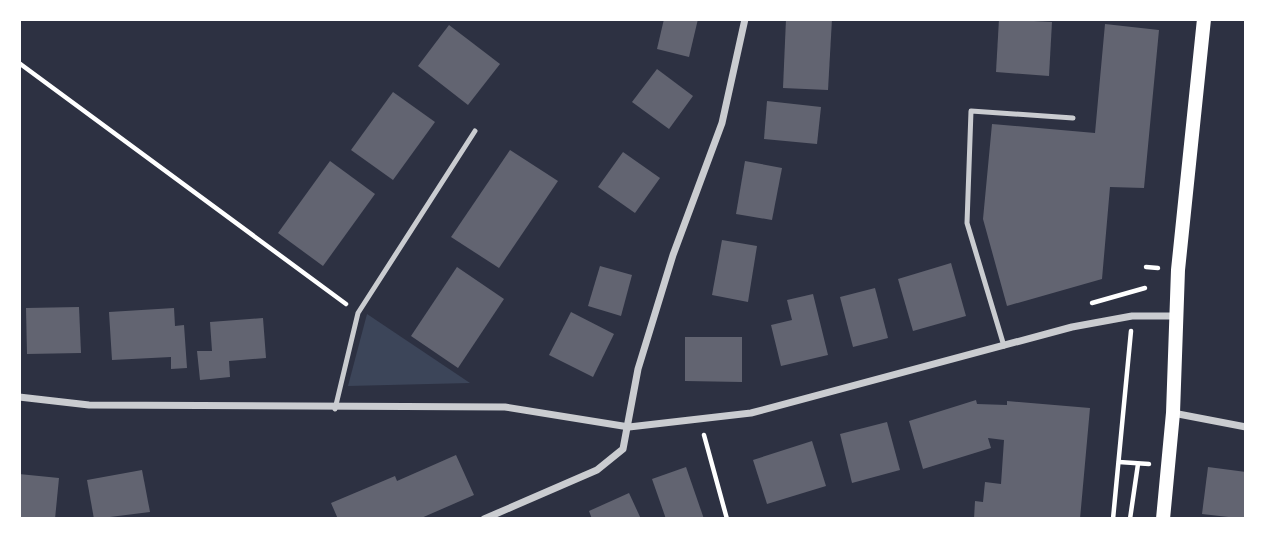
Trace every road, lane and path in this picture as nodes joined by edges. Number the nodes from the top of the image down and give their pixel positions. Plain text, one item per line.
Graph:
1 (745, 19) edge
2 (1204, 19) edge
3 (19, 63) edge
4 (1073, 118) dead end
5 (475, 131) dead end
6 (1145, 288) dead end
7 (1084, 305) dead end
8 (358, 313) junction
9 (1132, 316) junction
10 (1176, 316) junction
11 (1004, 346) junction
12 (19, 397) edge
13 (335, 409) junction
14 (1172, 413) junction
15 (701, 419) junction
16 (629, 426) junction
17 (1246, 427) edge
18 (1138, 464) dead end
19 (484, 519) edge
20 (727, 519) edge
21 (1113, 519) edge
22 (1130, 519) edge
23 (1163, 519) edge

1 - 16 street
2 - 10 main road
3 - 8 path
4 - 11 lane
5 - 8 lane
6 - 7 path
8 - 13 lane
9 - 10 street
9 - 11 street
9 - 21 path
10 - 14 main road
11 - 15 street
12 - 13 street
13 - 16 street
14 - 17 street
14 - 23 main road
15 - 16 street
15 - 20 path
16 - 19 street
18 - 22 path

